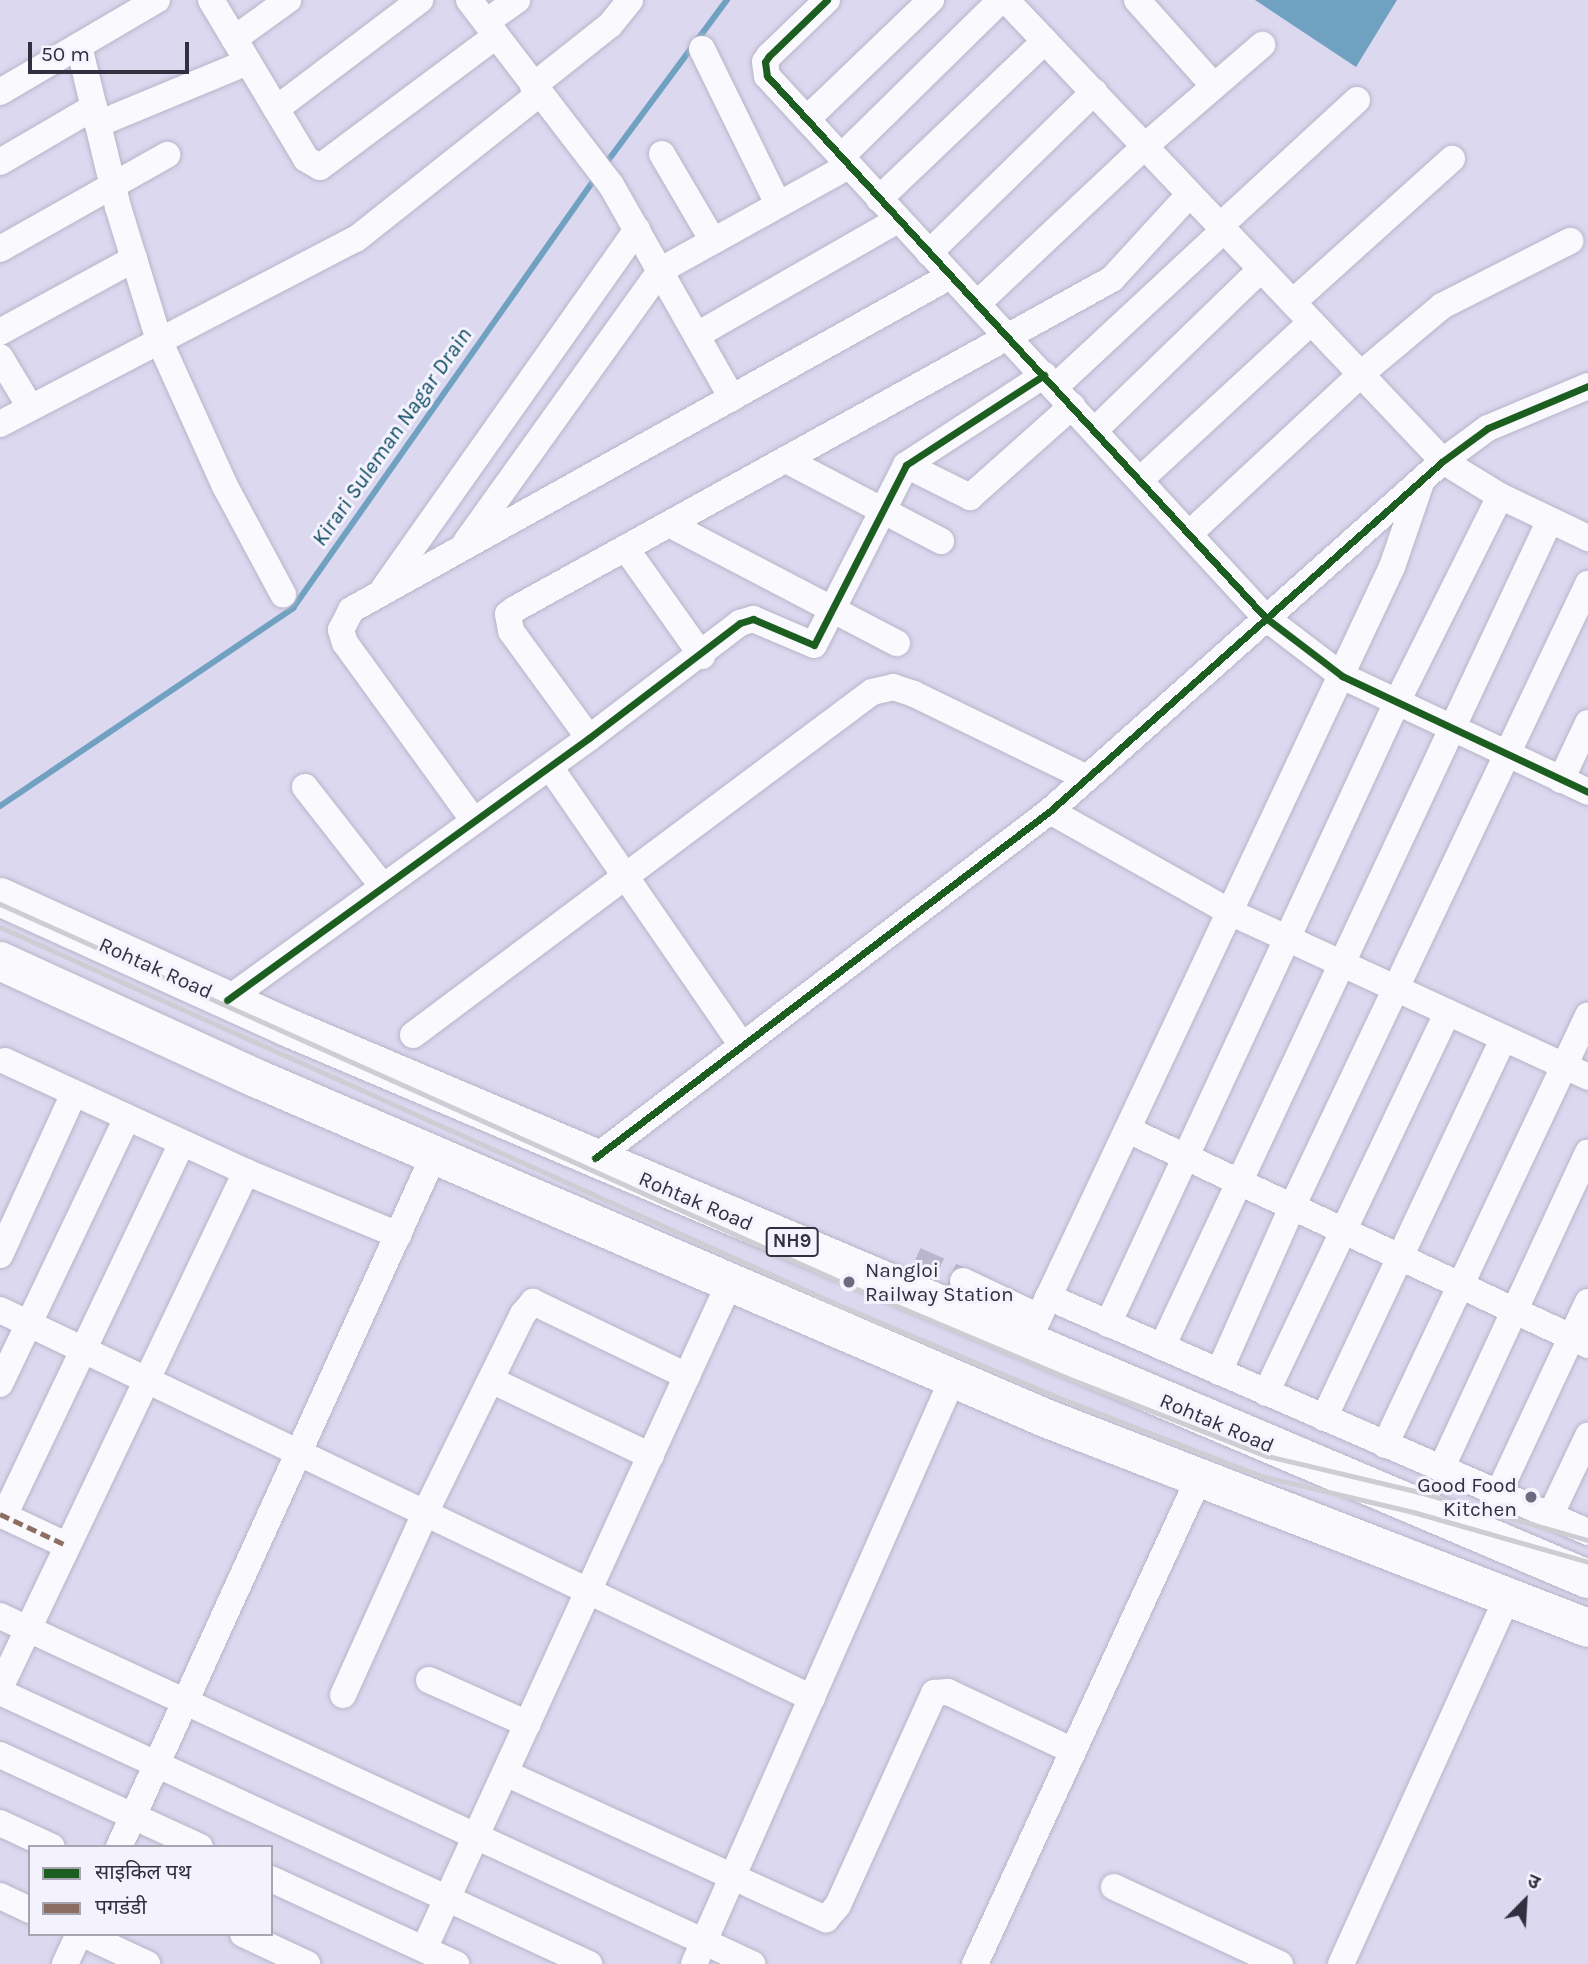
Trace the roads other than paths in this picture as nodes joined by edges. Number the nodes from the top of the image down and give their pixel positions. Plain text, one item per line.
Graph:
1 (211, 0) edge
2 (288, 0) edge
3 (420, 0) edge
4 (469, 0) edge
5 (517, 0) edge
6 (630, 0) edge
7 (827, 0) edge
8 (931, 0) edge
9 (1004, 0) edge
10 (1136, 0) edge
11 (148, 3) edge
12 (491, 29) junction
13 (234, 39) junction
14 (1045, 41) junction
15 (1262, 45) dead end
16 (79, 46) junction
17 (702, 49) dead end
18 (248, 62) junction
19 (1214, 86) junction
20 (536, 91) junction
21 (0, 92) edge
22 (1094, 92) junction
23 (1357, 100) dead end
24 (276, 109) junction
25 (96, 116) junction
26 (807, 119) junction
27 (1145, 146) junction
28 (662, 154) dead end
29 (167, 155) dead end
30 (1452, 159) dead end
31 (845, 161) junction
32 (0, 162) edge
33 (113, 184) junction
34 (1190, 194) junction
35 (879, 199) junction
36 (778, 205) junction
37 (898, 220) junction
38 (1222, 228) junction
39 (637, 229) junction
40 (713, 241) junction
41 (1570, 241) dead end
42 (0, 249) edge
43 (929, 254) junction
44 (134, 259) junction
45 (1261, 269) junction
46 (661, 270) junction
47 (950, 276) junction
48 (1293, 302) junction
49 (977, 304) junction
50 (1311, 322) junction
51 (0, 332) edge
52 (697, 334) junction
53 (1009, 338) junction
54 (159, 340) junction
55 (0, 357) edge
56 (1361, 374) junction
57 (1588, 386) edge
58 (1057, 389) junction
59 (732, 398) junction
60 (30, 407) junction
61 (0, 424) edge
62 (1095, 430) junction
63 (786, 460) junction
64 (1443, 461) junction
65 (906, 465) junction
66 (1140, 480) junction
67 (1422, 482) junction
68 (1500, 496) junction
69 (882, 512) junction
70 (1550, 520) junction
71 (671, 525) junction
72 (1189, 534) junction
73 (1588, 538) edge
74 (941, 541) dead end
75 (461, 549) junction
76 (627, 550) junction
77 (1588, 584) edge
78 (283, 594) dead end
79 (379, 595) junction
80 (834, 610) junction
81 (1266, 618) junction
82 (897, 643) dead end
83 (702, 656) junction
84 (1342, 676) junction
85 (1397, 702) junction
86 (1588, 723) edge
87 (1454, 729) junction
88 (589, 738) junction
89 (1506, 754) junction
90 (550, 766) junction
91 (1087, 778) junction
92 (1561, 779) junction
93 (305, 787) dead end
94 (1588, 792) edge
95 (1051, 811) junction
96 (474, 821) junction
97 (625, 876) junction
98 (383, 887) junction
99 (0, 897) edge
100 (1232, 913) junction
101 (1289, 939) junction
102 (0, 961) edge
103 (1343, 964) junction
104 (1396, 989) junction
105 (227, 1000) junction
106 (1448, 1013) junction
107 (1588, 1016) edge
108 (413, 1034) dead end
109 (1504, 1038) junction
110 (741, 1044) junction
111 (5, 1061) dead end
112 (1576, 1071) edge
113 (74, 1093) junction
114 (127, 1118) junction
115 (1128, 1130) junction
116 (557, 1142) junction
117 (182, 1143) junction
118 (1588, 1153) edge
119 (435, 1155) junction
120 (1186, 1157) junction
121 (595, 1158) junction
122 (246, 1172) junction
123 (1239, 1182) junction
124 (534, 1198) junction
125 (1292, 1206) junction
126 (1346, 1232) junction
127 (398, 1235) junction
128 (0, 1255) edge
129 (1401, 1258) junction
130 (963, 1281) tunnel mouth
131 (730, 1282) junction
132 (1459, 1285) junction
133 (1588, 1302) edge
134 (0, 1310) edge
135 (1514, 1310) junction
136 (1038, 1319) junction
137 (29, 1324) junction
138 (1108, 1324) junction
139 (1580, 1341) edge
140 (1162, 1347) junction
141 (82, 1349) junction
142 (1219, 1372) junction
143 (687, 1376) junction
144 (953, 1378) junction
145 (146, 1380) junction
146 (491, 1380) junction
147 (0, 1384) edge
148 (1266, 1393) junction
149 (1324, 1418) junction
150 (1588, 1436) edge
151 (1385, 1445) junction
152 (299, 1451) junction
153 (651, 1456) junction
154 (1441, 1469) junction
155 (1199, 1478) junction
156 (1498, 1494) junction
157 (426, 1511) junction
158 (2, 1515) edge
159 (1550, 1516) junction
160 (1588, 1532) edge
161 (66, 1545) junction
162 (1588, 1579) edge
163 (589, 1590) junction
164 (1507, 1596) junction
165 (0, 1616) edge
166 (26, 1628) junction
167 (1588, 1628) edge
168 (429, 1680) dead end
169 (0, 1690) edge
170 (343, 1695) dead end
171 (811, 1698) junction
172 (185, 1701) junction
173 (528, 1724) junction
174 (1071, 1750) junction
175 (0, 1755) edge
176 (157, 1763) junction
177 (505, 1773) junction
178 (133, 1816) junction
179 (0, 1823) edge
180 (477, 1836) junction
181 (48, 1845) edge
182 (120, 1845) edge
183 (196, 1845) edge
184 (733, 1878) junction
185 (273, 1880) edge
186 (1114, 1887) dead end
187 (0, 1896) edge
188 (448, 1899) junction
189 (28, 1909) edge
190 (80, 1936) edge
191 (85, 1936) edge
192 (247, 1936) edge
193 (424, 1949) junction
194 (699, 1953) edge
195 (65, 1964) edge
196 (147, 1964) edge
197 (307, 1964) edge
198 (456, 1964) edge
199 (589, 1964) edge
200 (752, 1964) edge
201 (975, 1964) edge
202 (1280, 1964) edge
203 (1341, 1964) edge

1 - 13 street
2 - 13 street
3 - 24 street
4 - 12 street
5 - 12 street
6 - 20 street
7 - 26 street
8 - 26 street
9 - 14 street
9 - 31 street
10 - 19 street
11 - 16 street
12 - 20 street
12 - 24 street
13 - 18 street
14 - 22 street
14 - 35 street
15 - 19 street
16 - 21 street
16 - 25 street
17 - 36 street
18 - 24 street
18 - 25 street
19 - 27 street
20 - 39 street
20 - 54 street
22 - 27 street
22 - 43 street
23 - 38 street
25 - 32 street
25 - 33 street
26 - 31 street
27 - 34 street
27 - 49 street
28 - 40 street
29 - 33 street
30 - 48 street
31 - 35 street
31 - 36 street
33 - 42 street
33 - 44 street
34 - 38 street
34 - 53 street
35 - 37 street
36 - 40 street
37 - 43 street
37 - 52 street
38 - 45 street
38 - 58 street
39 - 46 street
39 - 79 street
40 - 46 street
41 - 56 street
43 - 47 street
44 - 51 street
44 - 54 street
45 - 48 street
45 - 62 street
46 - 52 street
46 - 75 street
47 - 49 street
47 - 59 street
48 - 50 street
49 - 53 street
50 - 56 street
50 - 66 street
52 - 59 street
53 - 58 street
53 - 63 street
54 - 60 street
54 - 78 street
55 - 60 street
56 - 64 street
56 - 72 street
57 - 64 street
58 - 62 street
58 - 65 street
58 - 65 street
59 - 75 street
60 - 61 street
62 - 66 street
63 - 69 street
63 - 71 street
64 - 67 street
64 - 68 street
65 - 69 street
66 - 72 street
67 - 81 street
67 - 84 street
68 - 70 street
68 - 85 street
69 - 74 street
69 - 80 street
70 - 73 street
70 - 87 street
71 - 76 street
71 - 80 street
72 - 81 street
75 - 79 street
76 - 83 street
76 - 88 street
77 - 89 street
79 - 96 street
80 - 82 street
80 - 83 street
81 - 84 street
81 - 91 street
83 - 88 street
84 - 85 street
84 - 100 street
85 - 87 street
85 - 101 street
86 - 92 street
87 - 89 street
87 - 103 street
88 - 90 street
89 - 92 street
89 - 104 street
90 - 96 street
90 - 97 street
91 - 95 street
91 - 97 street
92 - 94 street
93 - 98 street
95 - 100 street
95 - 110 street
96 - 98 street
97 - 108 street
97 - 110 street
98 - 105 street
99 - 105 highway, Rohtak Road / NH9
100 - 101 street
100 - 115 street
101 - 103 street
101 - 120 street
102 - 119 highway
103 - 104 street
103 - 123 street
104 - 106 street
104 - 125 street
105 - 116 highway, Rohtak Road / NH9
106 - 109 street
106 - 126 street
107 - 112 street
109 - 112 street
109 - 129 street
110 - 121 street
111 - 113 street
112 - 132 street
113 - 114 street
113 - 128 street
114 - 117 street
114 - 137 street
115 - 120 street
115 - 136 street
116 - 121 highway, Rohtak Road / NH9
116 - 124 highway
117 - 122 street
117 - 141 street
118 - 135 street
119 - 124 highway
119 - 127 street
120 - 123 street
120 - 138 street
121 - 136 highway, Rohtak Road / NH9
122 - 127 street
122 - 145 street
123 - 125 street
123 - 140 street
124 - 131 highway
125 - 126 street
125 - 142 street
126 - 129 street
126 - 148 street
127 - 152 street
129 - 132 street
129 - 149 street
130 - 136 street
131 - 143 street
131 - 144 highway
132 - 135 street
132 - 151 street
133 - 139 street
134 - 137 street
135 - 139 street
135 - 154 street
136 - 138 street
136 - 162 highway, Rohtak Road / NH9
137 - 141 street
137 - 147 street
138 - 140 street
139 - 156 street
140 - 142 street
141 - 145 street
141 - 158 street
142 - 148 street
143 - 146 street
143 - 153 street
144 - 155 highway
144 - 171 street
145 - 152 street
145 - 161 street
146 - 153 street
146 - 157 street
148 - 149 street
149 - 151 street
150 - 159 street
151 - 154 street
152 - 157 street
152 - 172 street
153 - 163 street
154 - 156 street
155 - 164 highway
155 - 174 street
156 - 159 street
157 - 163 street
157 - 170 street
158 - 161 street
159 - 160 street
161 - 166 street
163 - 171 street
163 - 173 street
164 - 167 highway
164 - 203 street
165 - 166 street
166 - 169 street
166 - 172 street
168 - 173 street
169 - 176 street
171 - 184 street
172 - 176 street
172 - 180 street
173 - 177 street
174 - 184 street
174 - 201 street
175 - 178 street
176 - 178 street
176 - 188 street
177 - 180 street
177 - 184 street
178 - 182 street
178 - 183 street
179 - 181 street
180 - 188 street
180 - 194 street
184 - 194 street
185 - 193 street
186 - 202 street
187 - 189 street
188 - 193 street
188 - 199 street
190 - 195 street
191 - 196 street
192 - 197 street
193 - 198 street
194 - 200 street

